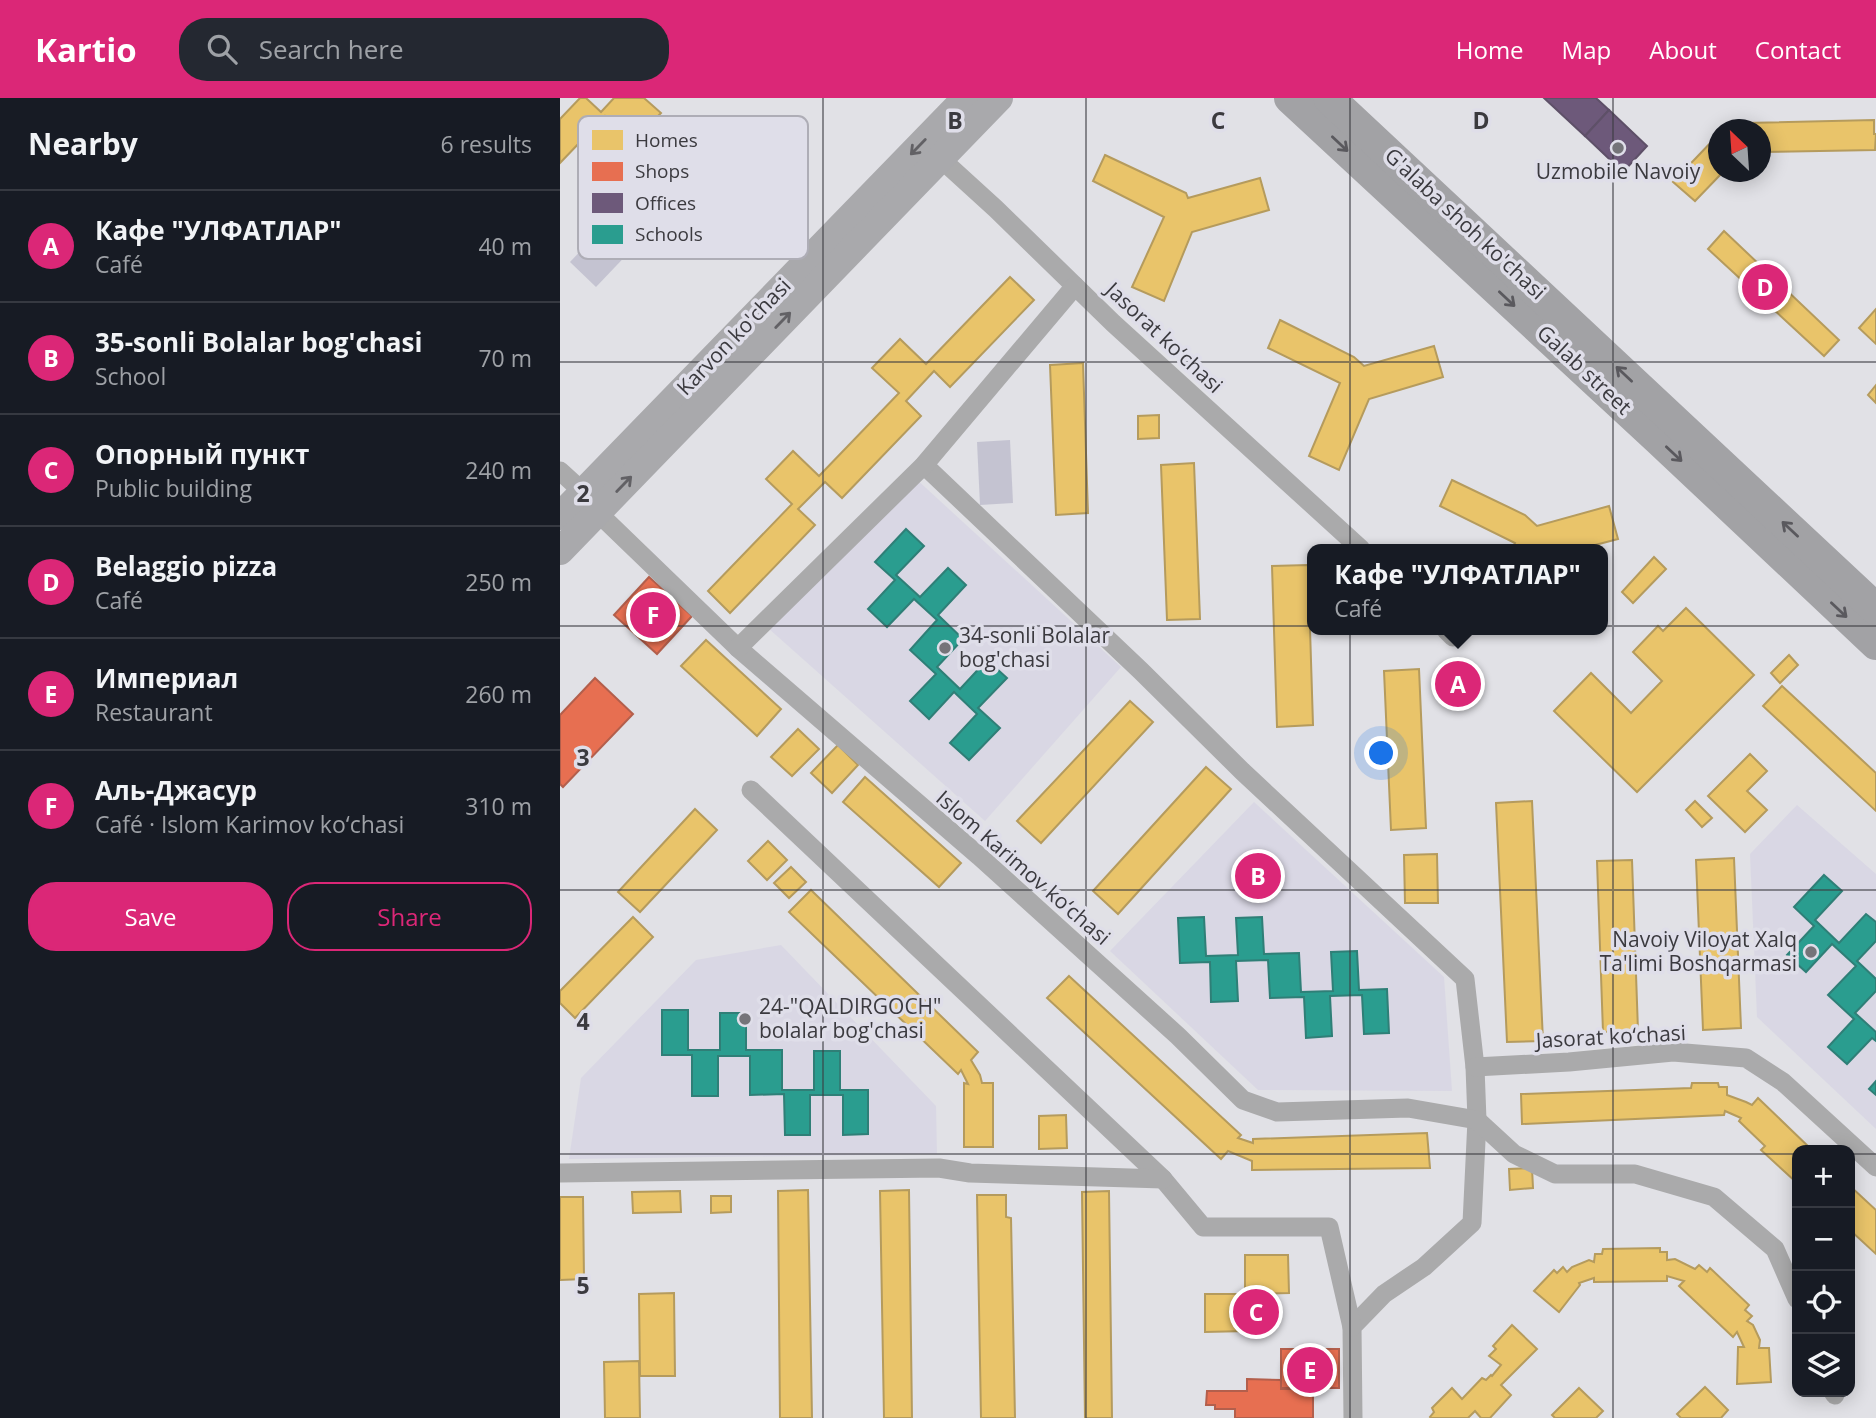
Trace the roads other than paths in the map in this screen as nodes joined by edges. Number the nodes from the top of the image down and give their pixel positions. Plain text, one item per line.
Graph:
1 (965, 98) edge
2 (999, 98) edge
3 (1290, 98) edge
4 (1329, 98) edge
5 (940, 158) junction
6 (1074, 286) junction
7 (924, 465) junction
8 (560, 471) edge
9 (590, 502) junction
10 (560, 516) edge
11 (1356, 544) edge
12 (560, 551) edge
13 (1876, 609) edge
14 (1876, 644) edge
15 (738, 648) junction
16 (751, 790) dead end
17 (1475, 1067) junction
18 (1476, 1120) junction
19 (1876, 1167) edge
20 (560, 1173) edge
21 (1163, 1179) junction
22 (1792, 1288) edge
23 (1352, 1328) junction
24 (1353, 1418) edge

1 -> 9 main road, Karvon ko'chasi
2 - 5 main road
3 -> 14 main road, Galab street
13 -> 4 main road, G'alaba shoh ko'chasi
5 - 6 street, Jasorat ko‘chasi
9 -> 5 main road
6 - 7 street
6 - 11 street, Jasorat ko‘chasi
7 - 15 street
7 - 17 street
8 - 9 street, Islom Karimov ko‘chasi
9 - 10 main road, Karvon ko'chasi
9 - 12 main road
9 - 15 street, Islom Karimov ko‘chasi
15 - 18 street, Islom Karimov ko‘chasi
16 - 21 street
17 - 18 street
17 - 19 street, Jasorat ko‘chasi
18 - 22 street
18 - 23 street
20 - 21 street
21 - 23 street
23 - 24 street

